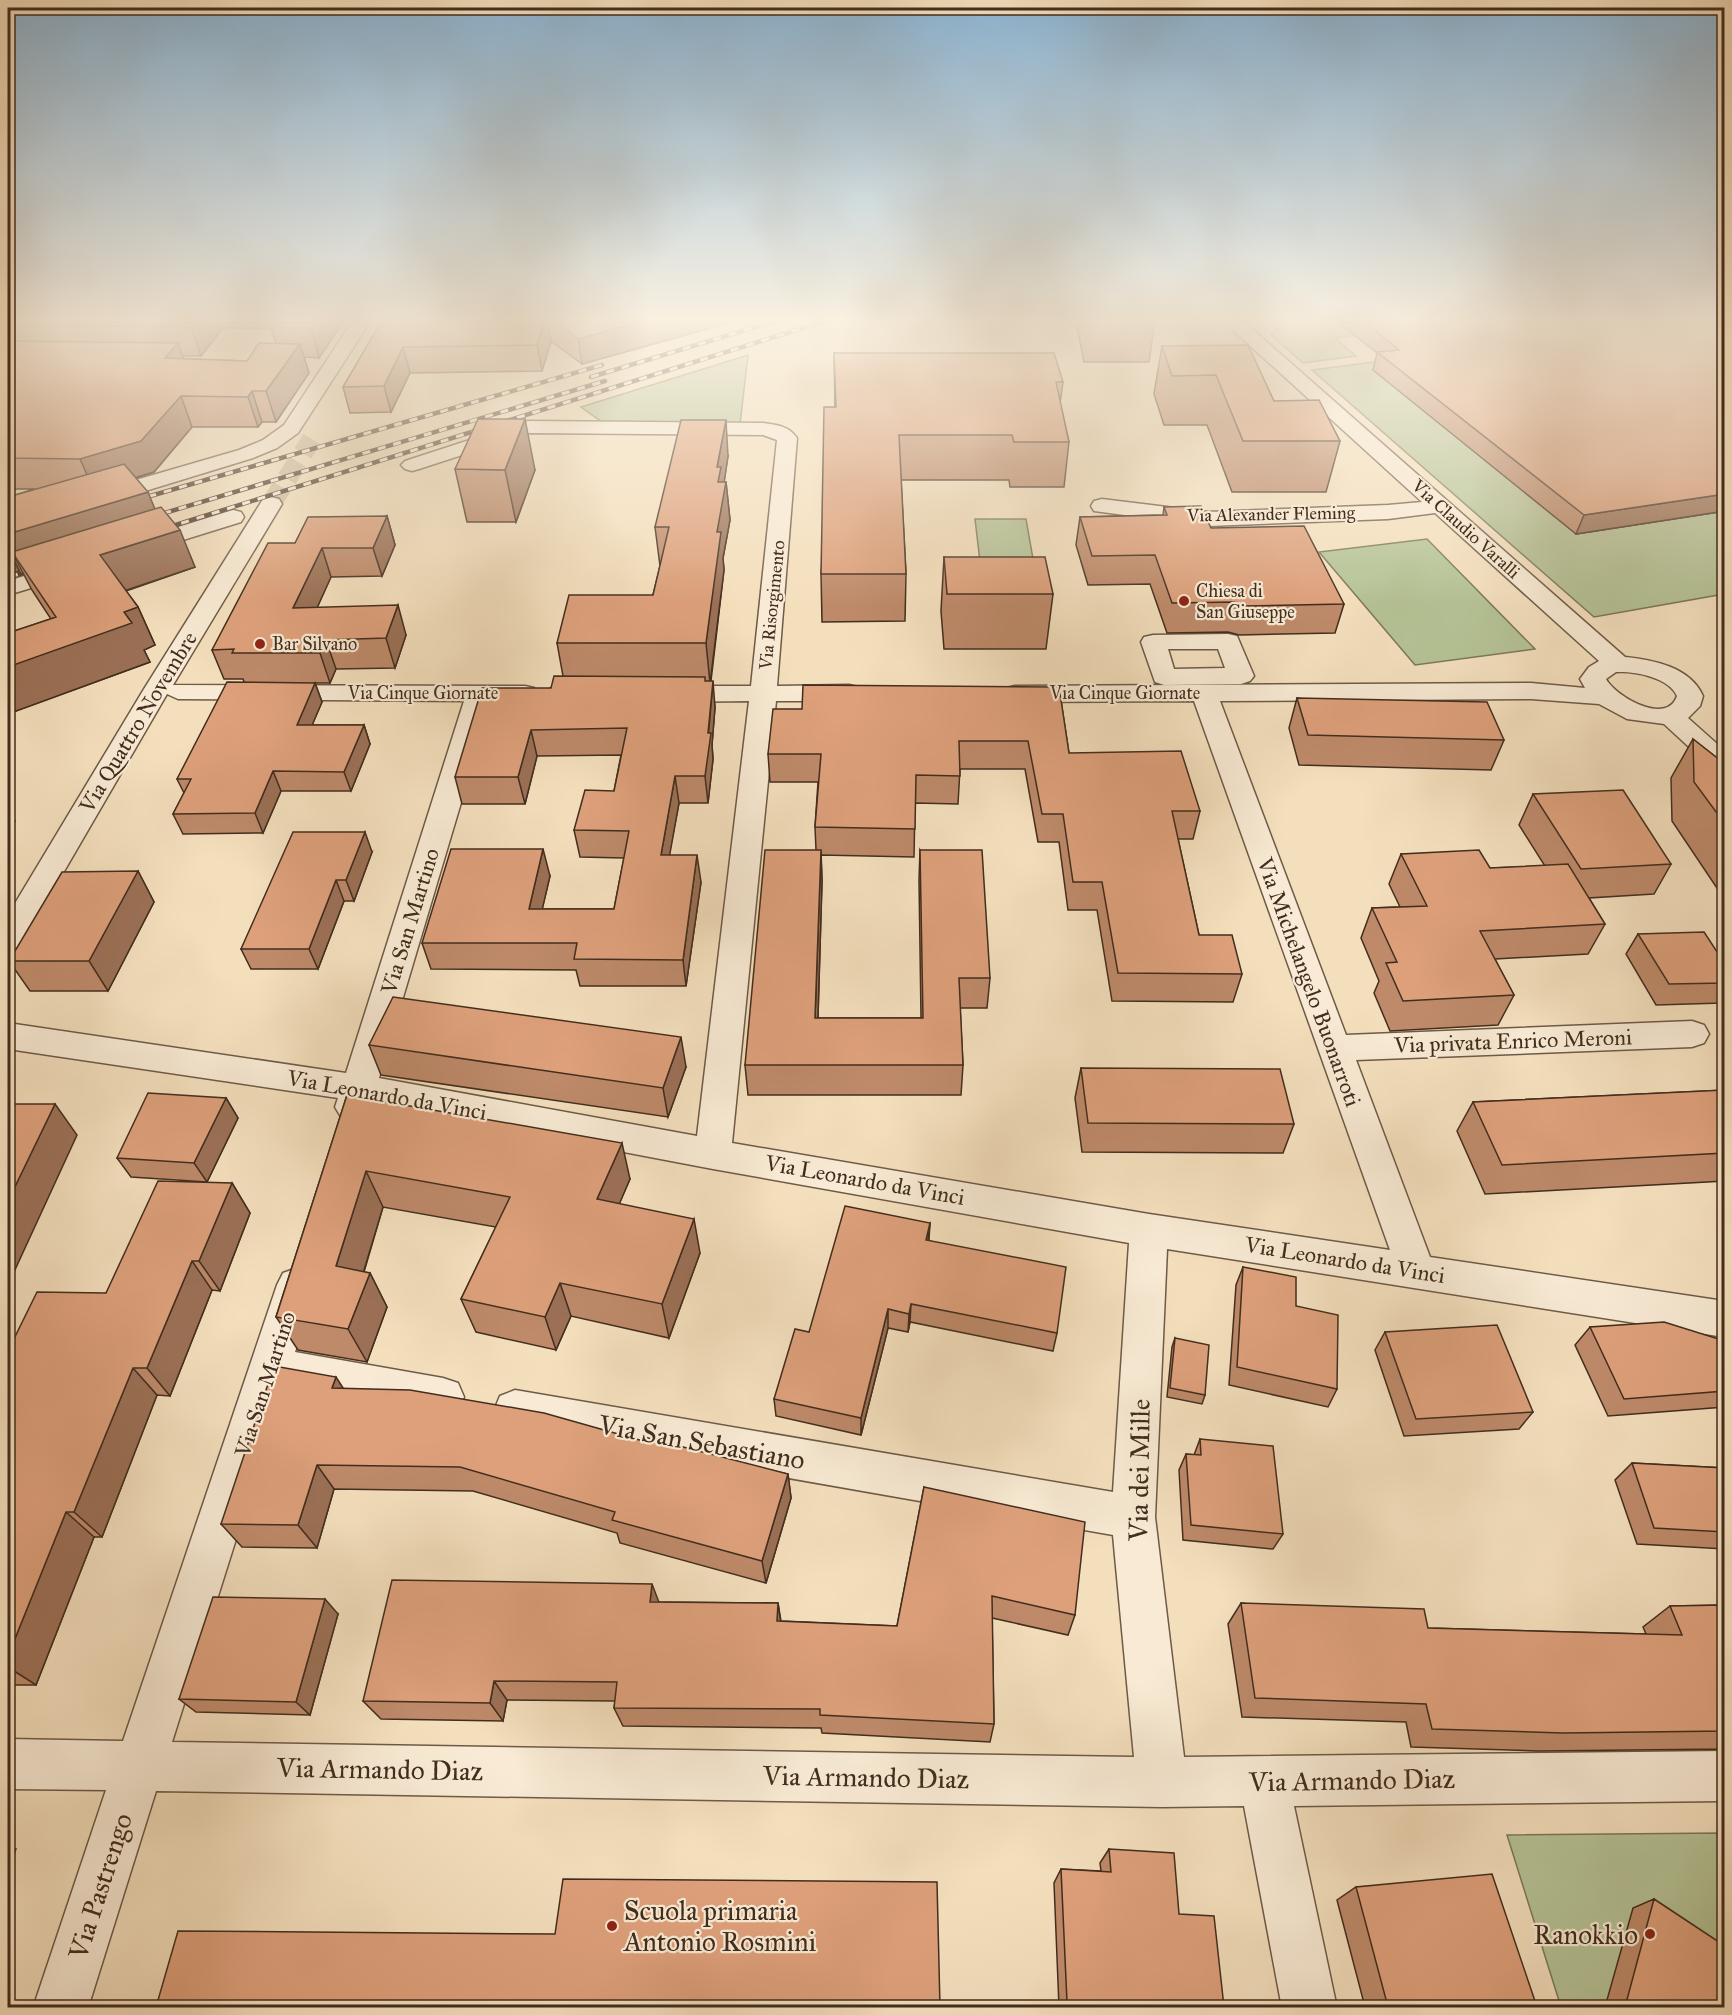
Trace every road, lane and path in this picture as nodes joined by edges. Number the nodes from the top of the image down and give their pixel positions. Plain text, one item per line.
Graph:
1 (300, 416) edge
2 (1339, 416) edge
3 (412, 465) dead end
4 (271, 504) tunnel mouth
5 (1440, 506) junction
6 (1102, 507) dead end
7 (8, 516) edge
8 (233, 517) dead end
9 (120, 553) edge
10 (87, 563) edge
11 (8, 588) edge
12 (1618, 664) junction
13 (178, 691) dead end
14 (480, 693) junction
15 (763, 693) junction
16 (872, 693) edge
17 (1204, 693) junction
18 (552, 694) edge
19 (648, 694) edge
20 (988, 694) edge
21 (1604, 697) junction
22 (1669, 715) junction
23 (1725, 764) edge
24 (8, 941) edge
25 (1692, 1034) dead end
26 (8, 1036) edge
27 (1334, 1048) junction
28 (359, 1088) junction
29 (341, 1143) edge
30 (713, 1154) junction
31 (1149, 1230) junction
32 (307, 1254) edge
33 (1416, 1270) junction
34 (1725, 1319) edge
35 (270, 1367) junction
36 (1133, 1517) junction
37 (8, 1764) edge
38 (141, 1764) junction
39 (1725, 1776) edge
40 (1264, 1781) junction
41 (1162, 1782) junction
42 (60, 2007) edge
43 (1310, 2007) edge

1 - 7 street
2 - 5 street, Via Claudio Varalli
3 - 15 street, Via Risorgimento
4 - 24 street, Via Quattro Novembre
5 - 6 street, Via Alexander Fleming
5 - 12 street, Via Claudio Varalli
8 - 9 street
10 - 11 street
12 - 21 street
12 - 22 street
13 - 14 street, Via Cinque Giornate
14 - 18 street, Via Cinque Giornate
14 - 28 street, Via San Martino
15 - 16 street
15 - 19 street
15 - 30 street, Via Risorgimento
17 - 20 street, Via Cinque Giornate
17 - 21 street, Via Cinque Giornate
17 - 27 street, Via Michelangelo Buonarroti
21 - 22 street
22 - 23 street
25 - 27 street, Via privata Enrico Meroni
26 - 28 street, Via Leonardo da Vinci
27 - 33 street, Via Michelangelo Buonarroti
28 - 29 street, Via San Martino
28 - 30 street, Via Leonardo da Vinci
30 - 31 street, Via Leonardo da Vinci
31 - 33 street, Via Leonardo da Vinci
31 - 36 street, Via dei Mille
32 - 35 street, Via San Martino
33 - 34 street, Via Leonardo da Vinci
35 - 36 street, Via San Sebastiano
35 - 38 street, Via San Martino
36 - 41 street, Via dei Mille
37 - 38 street, Via Armando Diaz
38 - 41 street, Via Armando Diaz
38 - 42 street, Via Pastrengo
39 - 40 street, Via Armando Diaz
40 - 41 street, Via Armando Diaz
40 - 43 street

